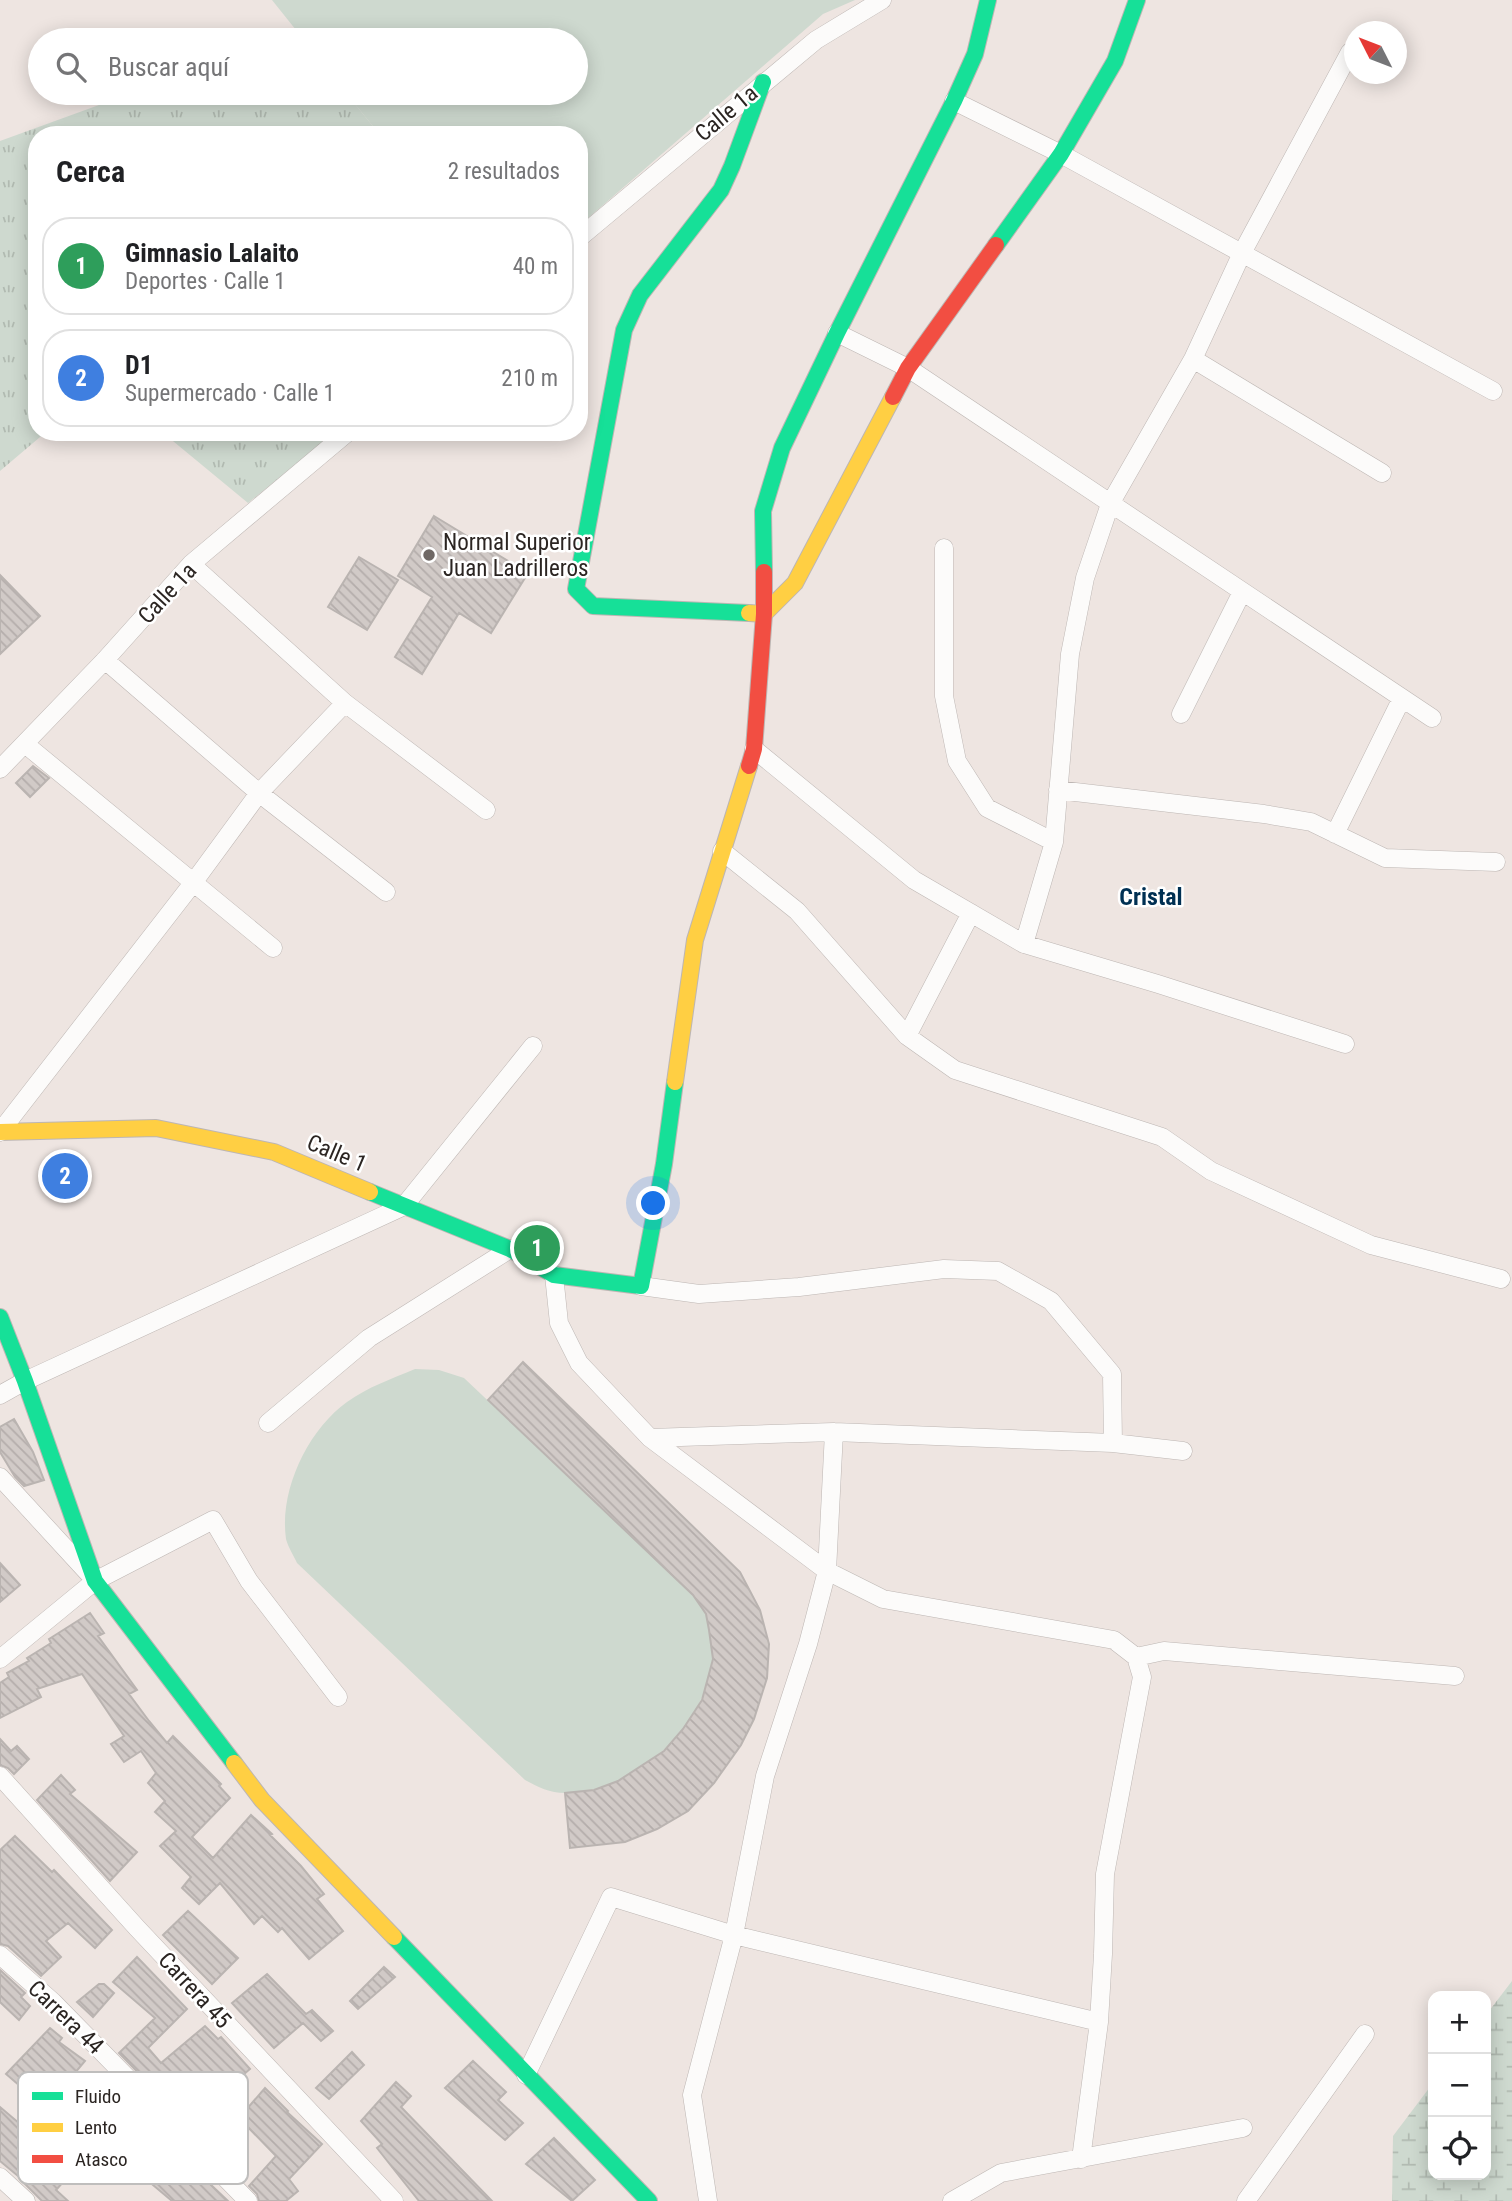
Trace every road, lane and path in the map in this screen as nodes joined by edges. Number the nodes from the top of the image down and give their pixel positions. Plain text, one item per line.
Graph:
1 (882, 0) edge
2 (988, 0) edge
3 (1137, 0) edge
4 (1344, 63) edge
5 (763, 82) junction
6 (954, 101) junction
7 (1061, 154) junction
8 (588, 230) edge
9 (1242, 253) junction
10 (837, 333) junction
11 (1193, 359) junction
12 (908, 368) junction
13 (1493, 391) dead end
14 (337, 441) edge
15 (1382, 472) dead end
16 (1110, 504) junction
17 (944, 548) dead end
18 (191, 564) junction
19 (1242, 592) junction
20 (764, 614) junction
21 (105, 660) junction
22 (1402, 698) junction
23 (345, 703) junction
24 (1181, 714) dead end
25 (1433, 718) dead end
26 (25, 744) junction
27 (754, 749) junction
28 (0, 769) edge
29 (1058, 790) junction
30 (259, 793) junction
31 (486, 810) dead end
32 (1335, 834) junction
33 (1054, 842) junction
34 (722, 851) junction
35 (1496, 862) dead end
36 (192, 883) junction
37 (386, 892) dead end
38 (971, 913) junction
39 (1024, 944) junction
40 (273, 947) dead end
41 (907, 1036) junction
42 (1345, 1044) dead end
43 (533, 1046) dead end
44 (0, 1132) edge
45 (404, 1206) junction
46 (510, 1249) junction
47 (554, 1275) junction
48 (1501, 1279) dead end
49 (641, 1286) junction
50 (0, 1317) edge
51 (25, 1381) junction
52 (0, 1395) edge
53 (268, 1423) dead end
54 (834, 1432) junction
55 (650, 1438) junction
56 (1113, 1443) junction
57 (1184, 1451) dead end
58 (0, 1477) edge
59 (827, 1571) junction
60 (95, 1581) junction
61 (1136, 1657) junction
62 (0, 1659) edge
63 (1455, 1676) dead end
64 (338, 1698) dead end
65 (0, 1776) edge
66 (734, 1935) junction
67 (0, 1955) edge
68 (1099, 2022) junction
69 (1365, 2034) dead end
70 (122, 2072) edge
71 (526, 2074) junction
72 (1243, 2128) dead end
73 (1081, 2159) junction
74 (0, 2177) edge
75 (231, 2184) edge
76 (26, 2201) edge
77 (248, 2201) edge
78 (394, 2201) edge
79 (649, 2201) edge
80 (708, 2201) edge
81 (952, 2201) edge
82 (1246, 2201) edge

1 - 5 street, Calle 1a
2 - 6 street
3 - 7 street
4 - 9 street
5 - 8 street, Calle 1a
5 - 20 street
6 - 7 street
6 - 10 street
7 - 9 street
7 - 12 street
9 - 11 street
9 - 13 street
10 - 12 street
10 - 20 street
11 - 15 street
11 - 16 street
12 - 16 street
12 - 20 street
14 - 18 street, Calle 1a
16 - 19 street
16 - 29 street
17 - 33 street
18 - 21 street, Calle 1a
18 - 23 street
19 - 22 street
19 - 24 street
20 - 27 street
21 - 26 street, Calle 1a
21 - 30 street
22 - 25 street
22 - 32 street
23 - 30 street
23 - 31 street
26 - 28 street, Calle 1a
26 - 36 street
27 - 34 street
27 - 38 street
29 - 32 street
29 - 33 street
30 - 36 street
30 - 37 street
32 - 35 street
33 - 39 street
34 - 41 street
34 - 49 street
36 - 40 street
36 - 44 street
38 - 39 street
38 - 41 street
39 - 42 street
41 - 48 street
43 - 45 street
44 - 45 street, Calle 1
45 - 46 street, Calle 1
45 - 51 street
46 - 47 street, Calle 1
46 - 53 street
47 - 49 street, Calle 1
47 - 55 street
49 - 56 street
50 - 51 street
51 - 52 street
51 - 60 street
54 - 55 street
54 - 56 street
54 - 59 street
55 - 59 street
56 - 57 street
58 - 60 street
59 - 61 street
59 - 66 street
60 - 62 street
60 - 64 street
60 - 71 street
61 - 63 street
61 - 68 street
65 - 78 street, Carrera 45
66 - 68 street
66 - 71 street
66 - 80 street
67 - 70 street, Carrera 44
68 - 73 street
69 - 82 street
71 - 79 street
72 - 73 street
73 - 81 street
74 - 76 street
75 - 77 street, Carrera 44

